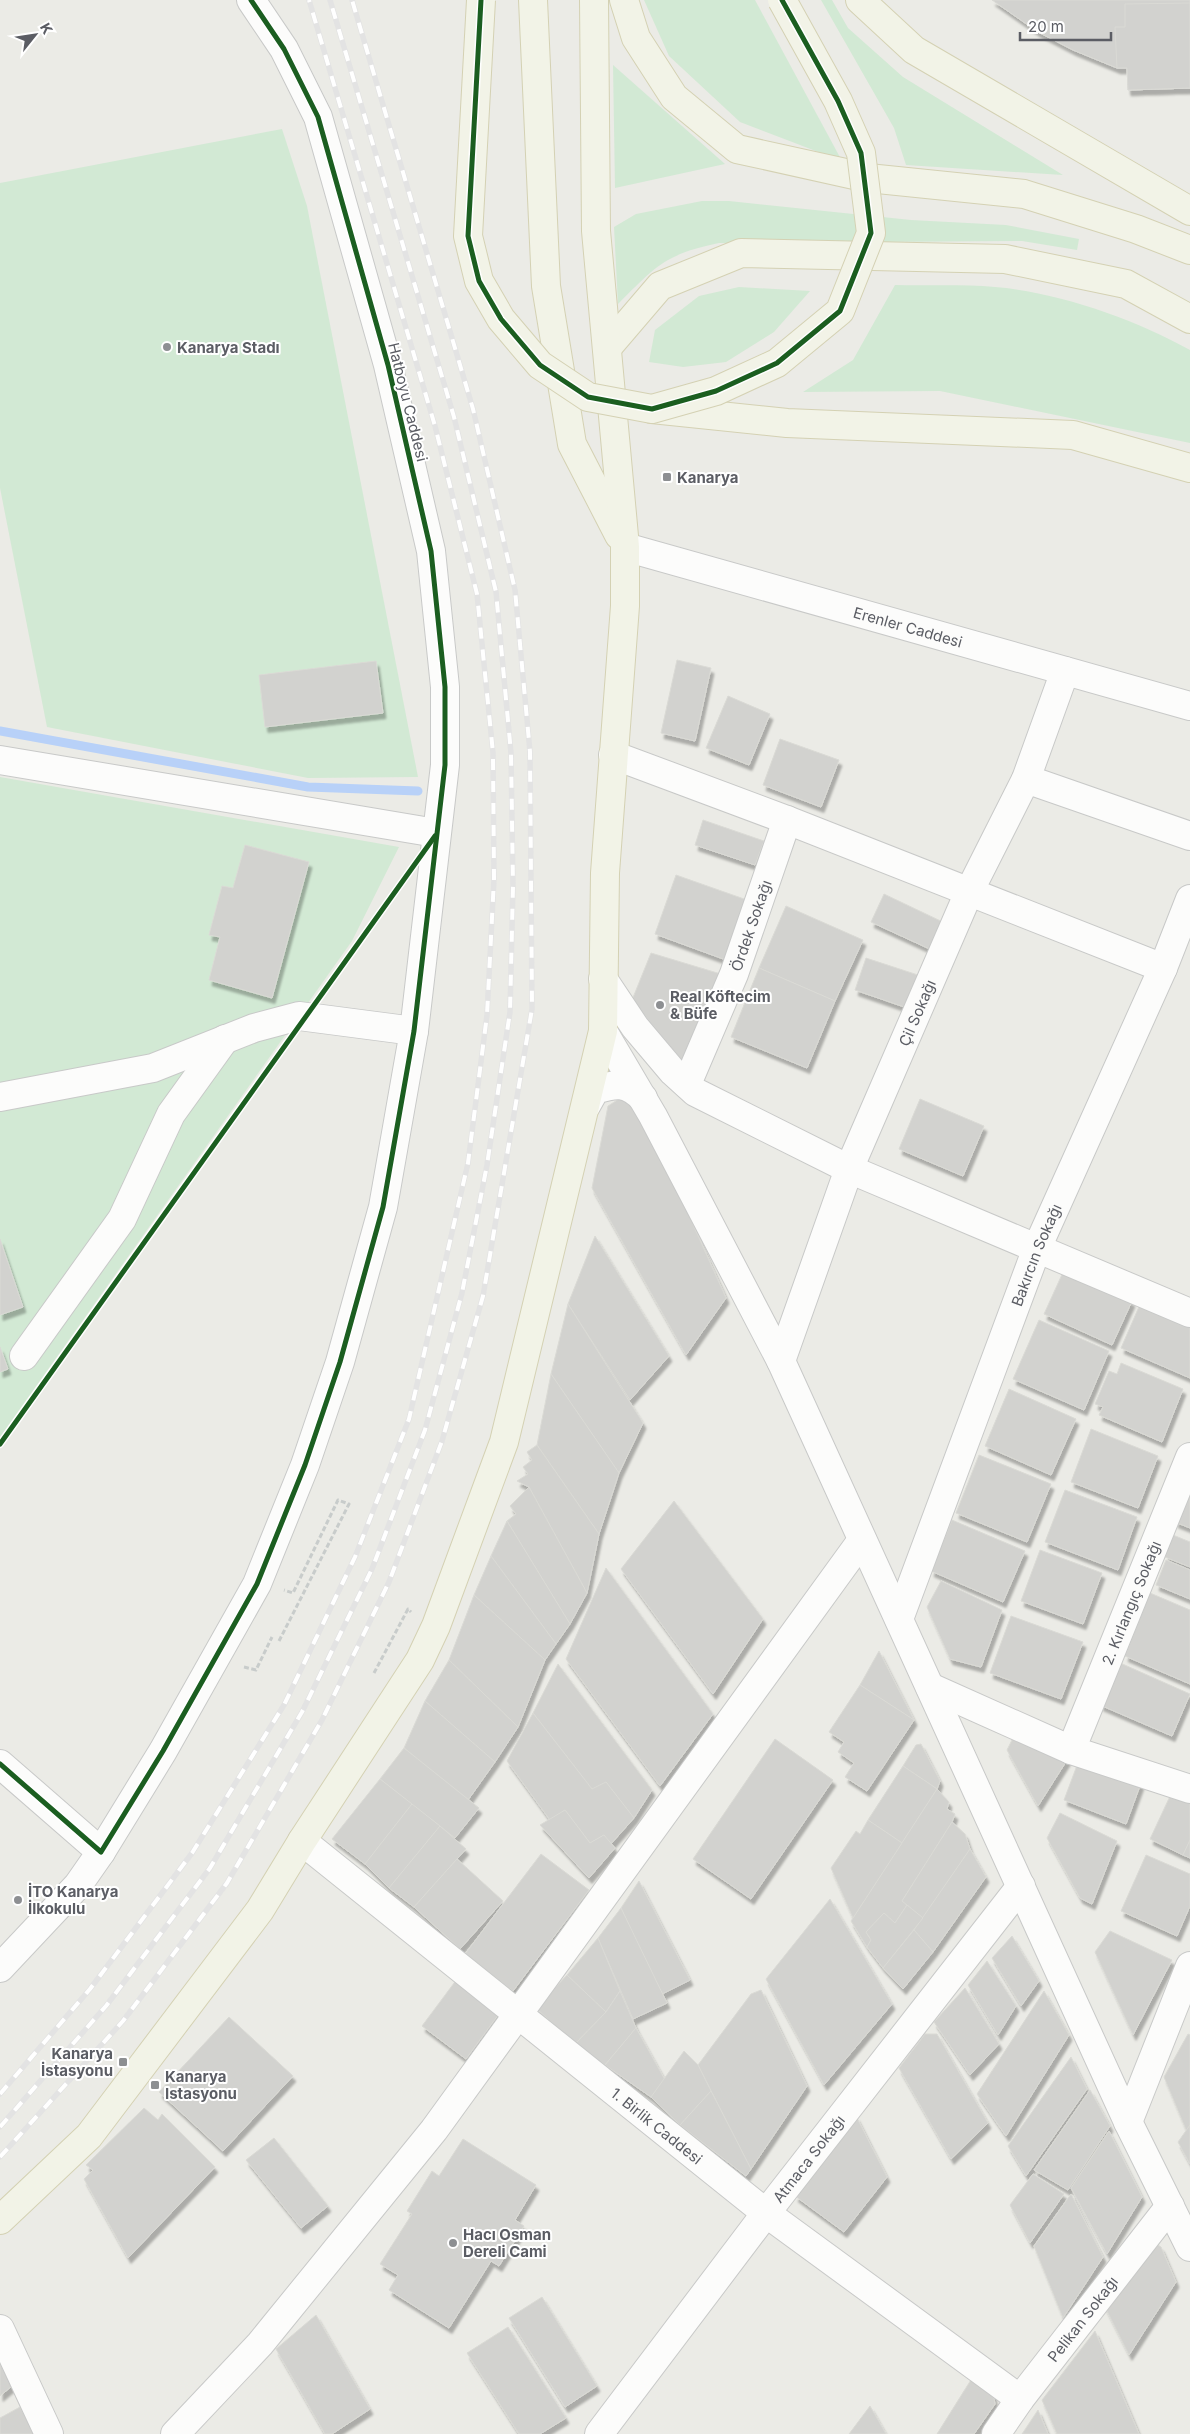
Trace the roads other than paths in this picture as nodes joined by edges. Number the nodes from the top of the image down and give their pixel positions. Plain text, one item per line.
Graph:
1 (251, 0) edge
2 (481, 0) edge
3 (533, 0) edge
4 (594, 0) edge
5 (624, 0) edge
6 (782, 0) edge
7 (860, 0) edge
8 (1190, 211) edge
9 (1190, 250) edge
10 (1190, 319) edge
11 (607, 348) junction
12 (652, 409) junction
13 (1190, 468) edge
14 (625, 546) junction
15 (1065, 671) junction
16 (1190, 706) edge
17 (613, 755) junction
18 (0, 760) edge
19 (1026, 779) junction
20 (787, 820) junction
21 (436, 834) junction
22 (1190, 836) edge
23 (969, 892) junction
24 (1190, 899) edge
25 (1164, 968) junction
26 (603, 979) junction
27 (414, 1032) junction
28 (603, 1032) junction
29 (225, 1039) junction
30 (687, 1084) junction
31 (0, 1097) edge
32 (643, 1098) junction
33 (586, 1106) junction
34 (849, 1169) junction
35 (1038, 1248) junction
36 (1190, 1313) edge
37 (24, 1356) dead end
38 (781, 1361) junction
39 (1190, 1457) edge
40 (862, 1540) junction
41 (899, 1619) junction
42 (930, 1687) junction
43 (1071, 1750) junction
44 (0, 1764) edge
45 (1190, 1789) edge
46 (302, 1841) junction
47 (101, 1852) junction
48 (1021, 1886) junction
49 (1190, 1966) edge
50 (0, 1968) edge
51 (516, 2014) junction
52 (1128, 2122) junction
53 (1170, 2206) junction
54 (766, 2214) junction
55 (0, 2220) edge
56 (1190, 2247) edge
57 (0, 2329) edge
58 (1020, 2399) junction
59 (49, 2434) edge
60 (175, 2434) edge
61 (599, 2434) edge
62 (996, 2434) edge

1 - 21 street, Hatboyu Caddesi
2 - 12 main road, bridge
3 - 14 main road
4 - 11 main road
5 - 9 main road
6 - 12 main road, bridge
7 - 8 main road
10 - 11 main road
11 - 14 main road
12 - 13 main road
14 - 15 street, Erenler Caddesi
14 - 17 main road
15 - 16 street, Erenler Caddesi
15 - 19 street, Çil Sokağı
17 - 20 street
17 - 26 main road
18 - 21 street
19 - 22 street
19 - 23 street, Çil Sokağı
20 - 23 street
20 - 30 street, Ördek Sokağı
21 - 27 street, Hatboyu Caddesi
23 - 25 street
23 - 34 street, Çil Sokağı
24 - 25 street, Bakırcın Sokağı
25 - 35 street, Bakırcın Sokağı
26 - 28 main road
26 - 30 street
27 - 29 street
27 - 47 street, Hatboyu Caddesi
28 - 32 street
28 - 33 main road
29 - 31 street
29 - 37 street
30 - 34 street
32 - 33 street
32 - 38 street
33 - 46 main road
34 - 35 street
34 - 38 street, Çil Sokağı
35 - 36 street
35 - 41 street, Bakırcın Sokağı
38 - 40 street
39 - 43 street, 2. Kırlangıç Sokağı
40 - 41 street
40 - 51 street
41 - 42 street
42 - 43 street
42 - 48 street
43 - 45 street
44 - 47 street
46 - 51 street, 1. Birlik Caddesi
46 - 55 main road
47 - 50 street, Hatboyu Caddesi
48 - 52 street
48 - 54 street, Atmaca Sokağı
49 - 52 street
51 - 54 street, 1. Birlik Caddesi
51 - 60 street
52 - 53 street
53 - 56 street
53 - 58 street, Pelikan Sokağı
54 - 58 street, 1. Birlik Caddesi
54 - 61 street, Atmaca Sokağı
57 - 59 street
58 - 62 street, Pelikan Sokağı

